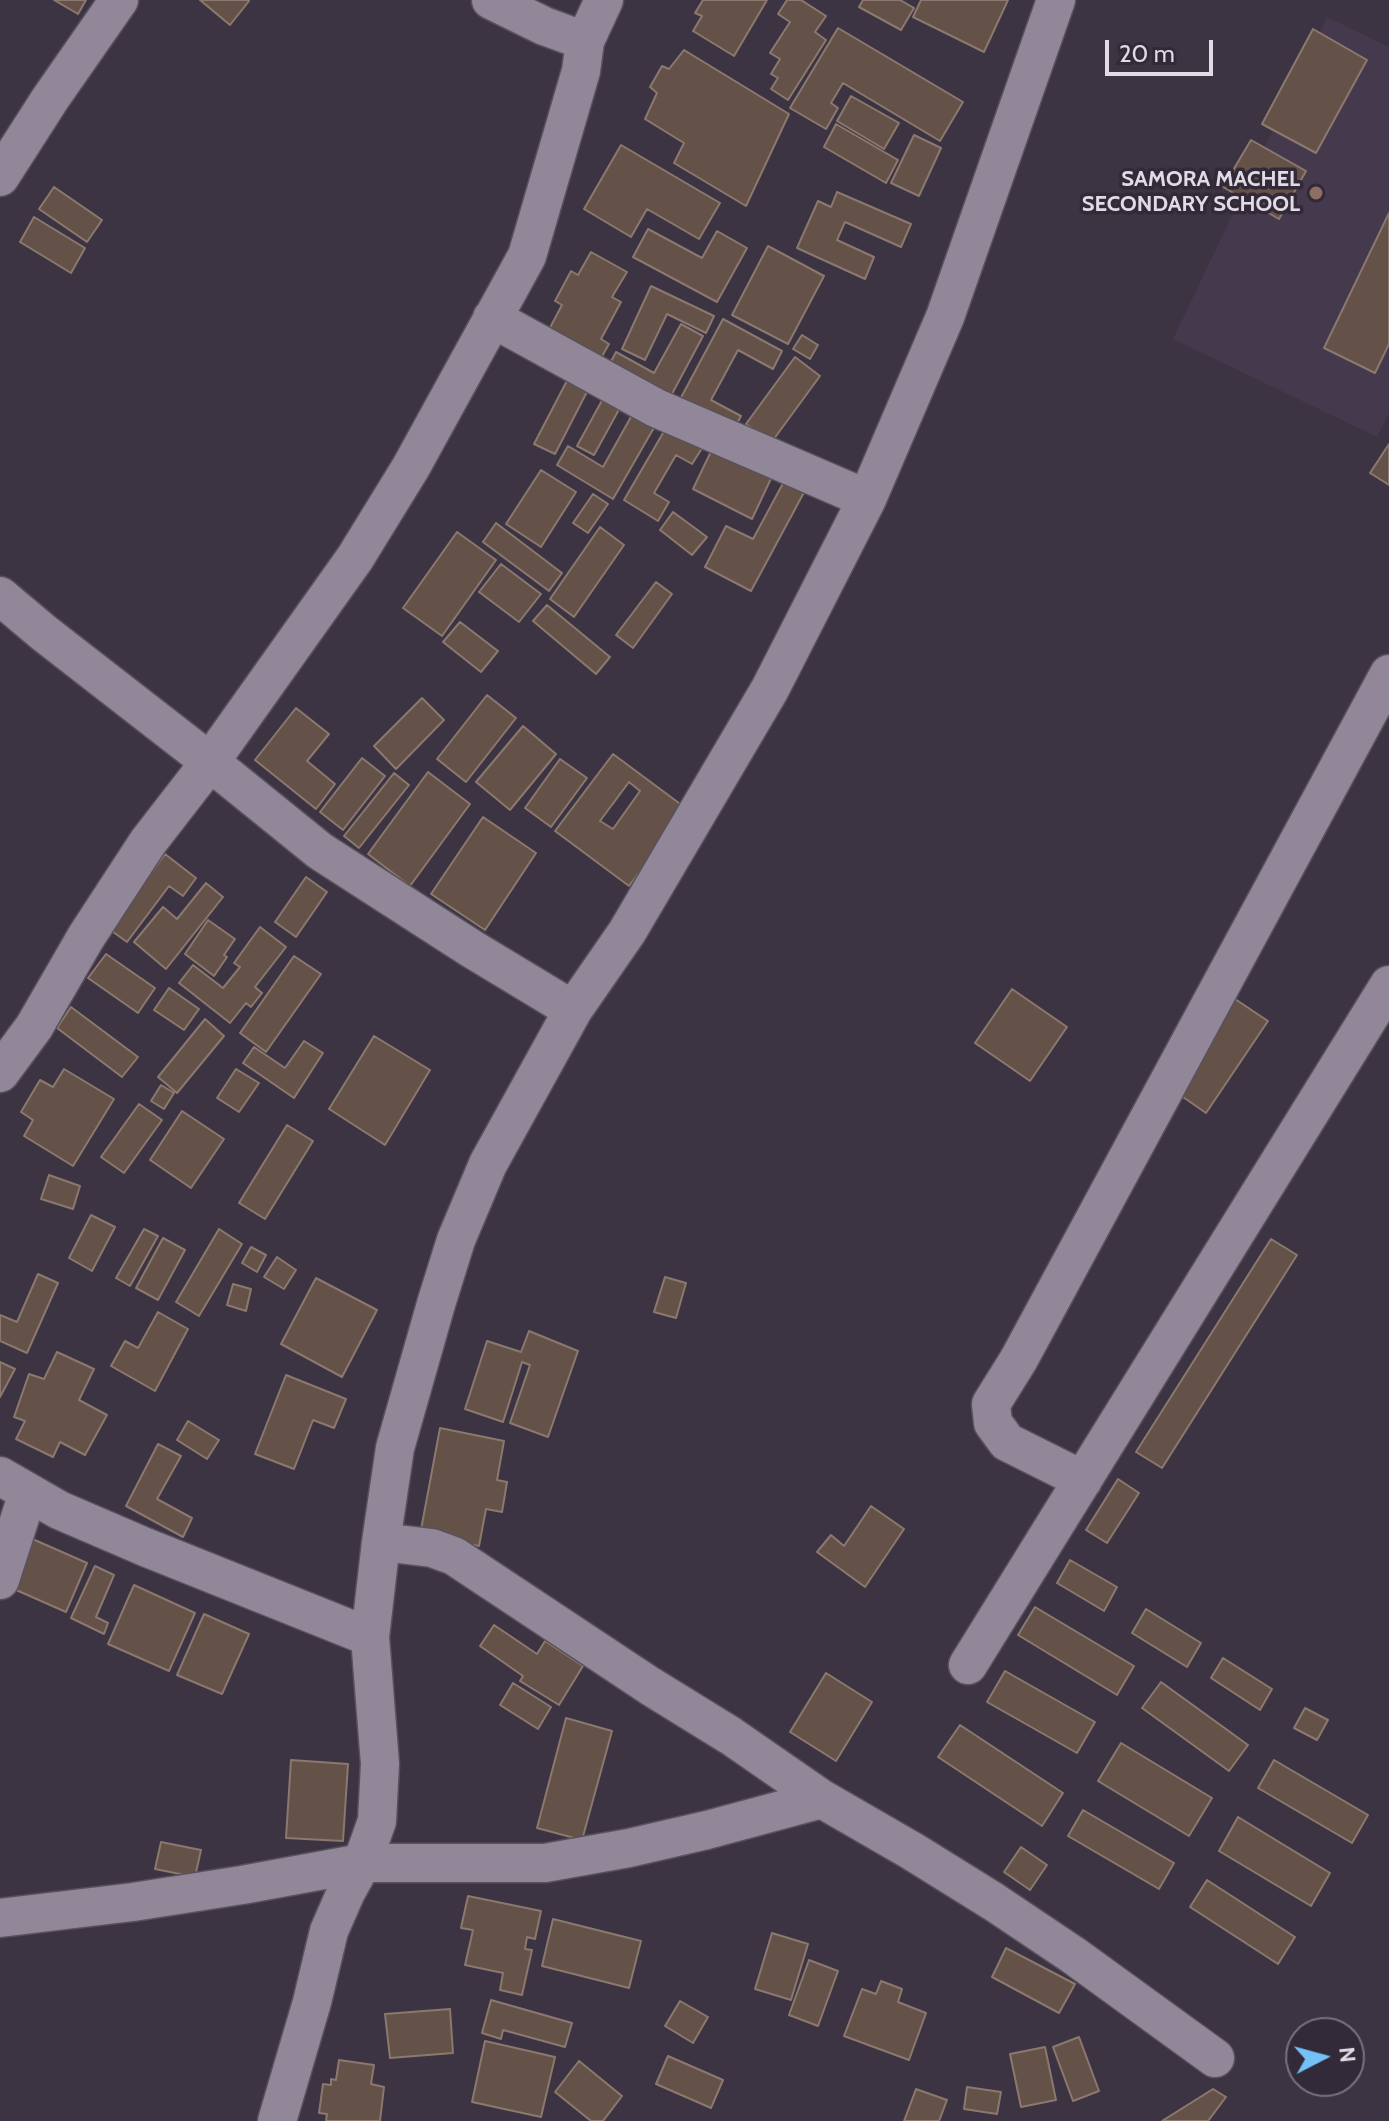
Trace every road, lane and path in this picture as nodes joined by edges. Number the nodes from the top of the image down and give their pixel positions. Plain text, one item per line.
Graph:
1 (119, 0) edge
2 (491, 0) edge
3 (604, 0) edge
4 (1056, 0) edge
5 (585, 41) junction
6 (0, 177) edge
7 (492, 318) junction
8 (867, 499) junction
9 (0, 596) edge
10 (1389, 674) edge
11 (210, 762) junction
12 (1389, 985) edge
13 (573, 1010) junction
14 (0, 1073) edge
15 (1083, 1480) junction
16 (14, 1485) edge
17 (381, 1542) junction
18 (0, 1580) edge
19 (370, 1637) junction
20 (968, 1665) dead end
21 (822, 1799) junction
22 (362, 1863) junction
23 (0, 1918) edge
24 (1215, 2058) dead end
25 (277, 2121) edge

1 - 6 street
2 - 5 street
3 - 5 street
4 - 8 street
5 - 7 street
7 - 8 street
7 - 11 street
8 - 13 street
9 - 11 street
10 - 15 street
11 - 13 street
11 - 14 street
12 - 15 street
13 - 17 street
15 - 20 street
16 - 18 street
16 - 19 street
17 - 19 street
17 - 21 street
19 - 22 street
21 - 22 street
21 - 24 street
22 - 23 street
22 - 25 street

